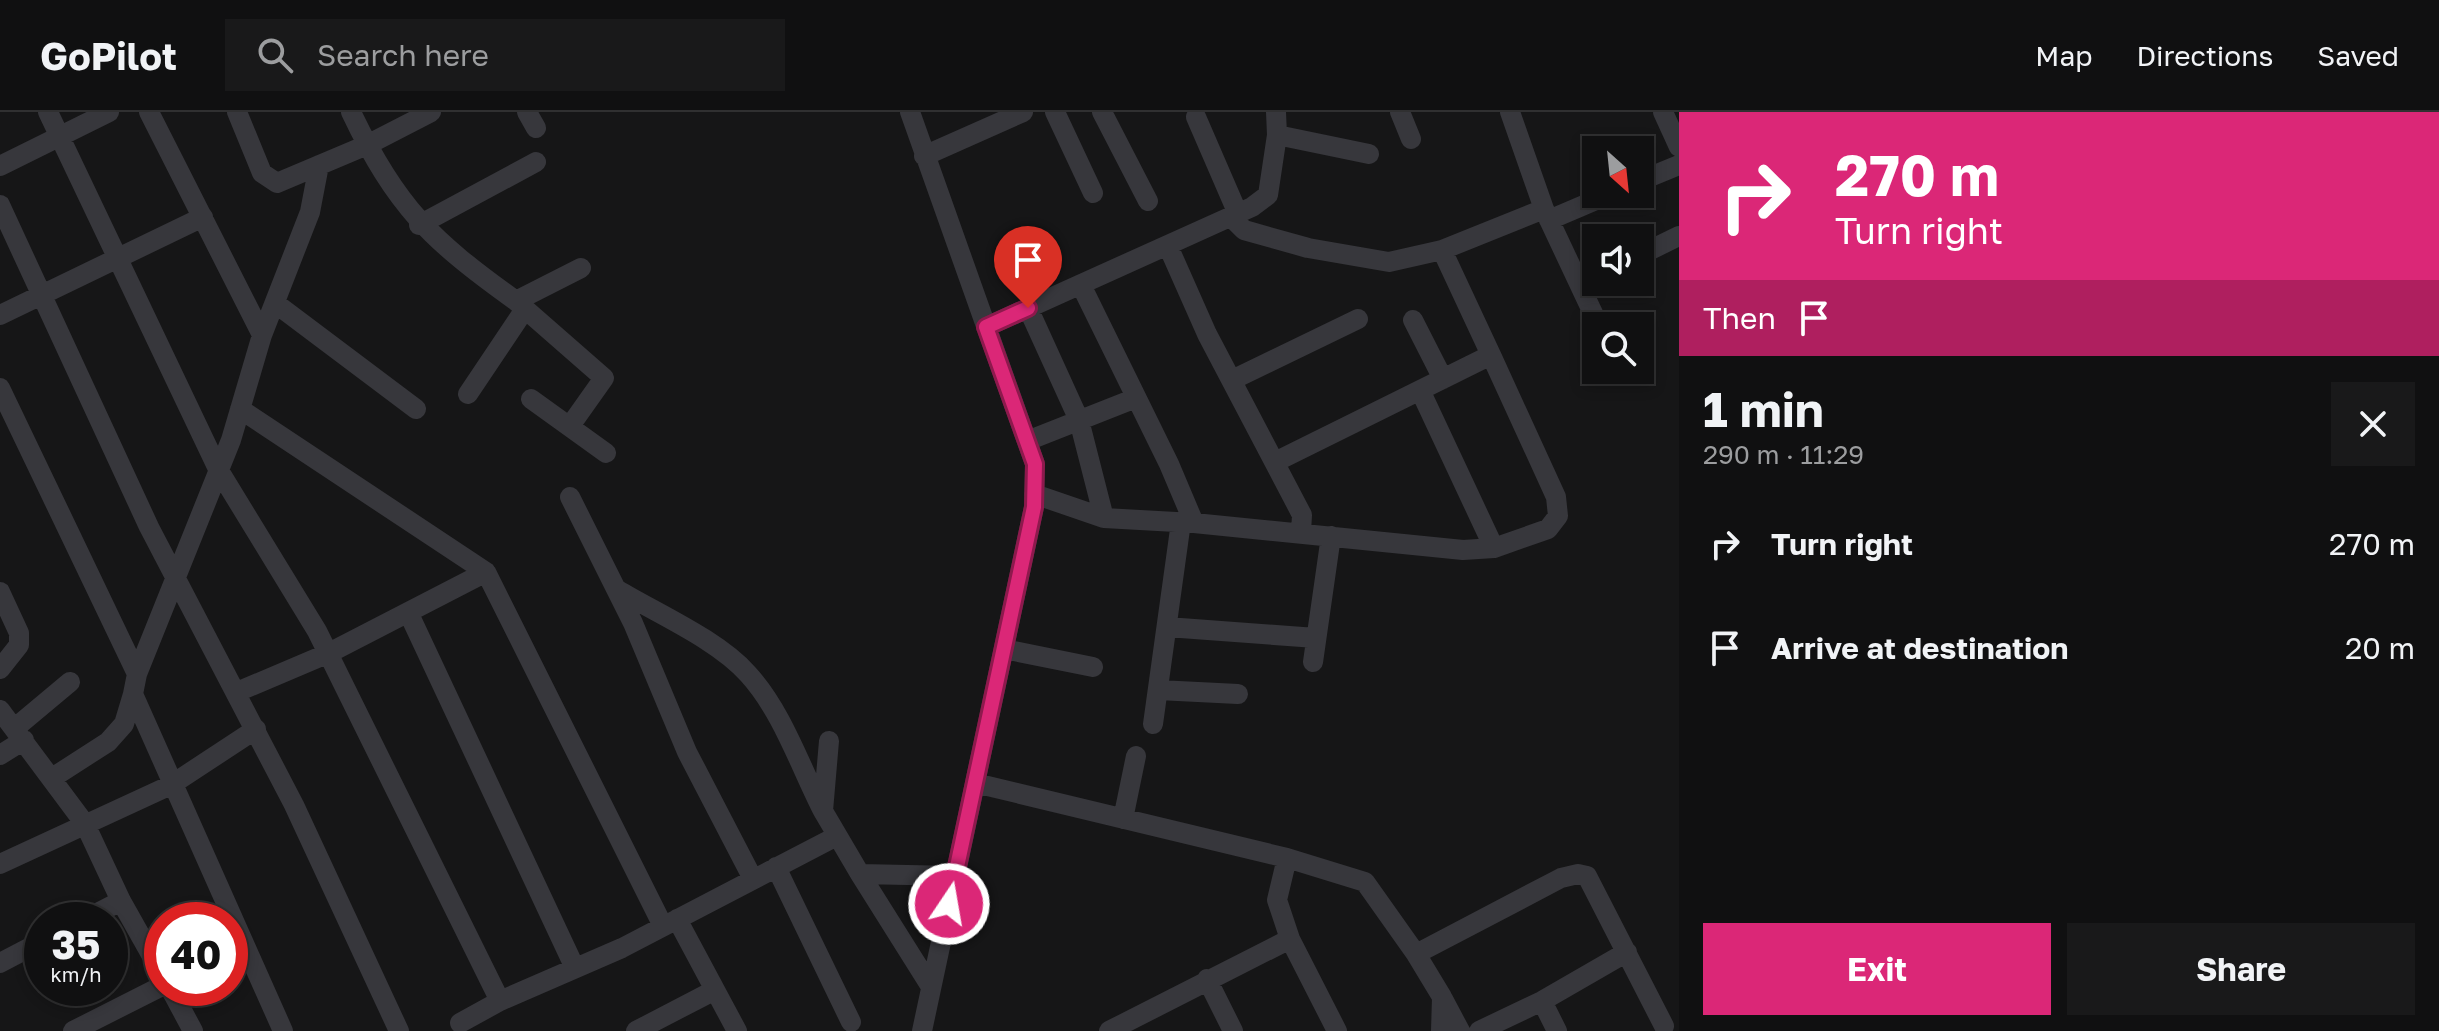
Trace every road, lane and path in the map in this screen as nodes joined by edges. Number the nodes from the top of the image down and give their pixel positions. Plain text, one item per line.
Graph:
1 (48, 112) edge
2 (109, 112) edge
3 (149, 112) edge
4 (237, 112) edge
5 (351, 112) edge
6 (431, 112) edge
7 (910, 112) edge
8 (1023, 112) edge
9 (1055, 112) edge
10 (1102, 112) edge
11 (1276, 112) edge
12 (1400, 112) edge
13 (1510, 112) edge
14 (1663, 112) edge
15 (1196, 117) dead end
16 (1277, 135) junction
17 (60, 136) junction
18 (1411, 139) dead end
19 (367, 145) junction
20 (1679, 147) edge
21 (1369, 154) dead end
22 (924, 156) junction
23 (536, 162) dead end
24 (319, 165) junction
25 (1679, 165) edge
26 (0, 166) edge
27 (1654, 175) edge
28 (1093, 193) dead end
29 (1148, 201) dead end
30 (1582, 203) edge
31 (0, 205) edge
32 (1546, 215) junction
33 (1234, 216) junction
34 (203, 217) junction
35 (419, 225) junction
36 (1679, 236) edge
37 (1168, 246) junction
38 (1654, 248) edge
39 (1442, 250) junction
40 (118, 259) junction
41 (581, 268) dead end
42 (1081, 285) junction
43 (44, 296) junction
44 (275, 303) junction
45 (520, 305) junction
46 (1028, 308) junction
47 (1592, 312) edge
48 (0, 315) edge
49 (1358, 319) dead end
50 (1413, 320) dead end
51 (986, 327) junction
52 (262, 335) junction
53 (1491, 355) junction
54 (1443, 379) junction
55 (1232, 380) junction
56 (0, 388) edge
57 (1420, 390) junction
58 (468, 394) dead end
59 (1136, 398) junction
60 (531, 399) dead end
61 (240, 409) junction
62 (416, 409) dead end
63 (1079, 420) junction
64 (570, 426) junction
65 (1027, 441) junction
66 (606, 453) dead end
67 (1275, 462) junction
68 (218, 469) junction
69 (1034, 494) junction
70 (570, 497) dead end
71 (1104, 518) junction
72 (1187, 522) junction
73 (1301, 532) junction
74 (1331, 536) junction
75 (1494, 548) junction
76 (486, 572) junction
77 (176, 581) junction
78 (614, 588) junction
79 (0, 592) edge
80 (409, 614) junction
81 (1167, 627) junction
82 (1316, 638) junction
83 (1004, 649) junction
84 (329, 653) junction
85 (1313, 662) dead end
86 (1093, 667) dead end
87 (0, 669) edge
88 (70, 682) dead end
89 (135, 684) junction
90 (1158, 690) junction
91 (237, 692) junction
92 (1238, 694) dead end
93 (0, 710) edge
94 (1153, 724) dead end
95 (256, 729) junction
96 (20, 734) junction
97 (829, 741) dead end
98 (0, 755) edge
99 (1136, 756) dead end
100 (52, 778) junction
101 (975, 783) junction
102 (171, 785) junction
103 (823, 811) junction
104 (1123, 819) junction
105 (85, 824) junction
106 (835, 837) junction
107 (1287, 858) junction
108 (0, 864) edge
109 (776, 867) junction
110 (860, 874) junction
111 (955, 876) junction
112 (753, 879) junction
113 (121, 901) joint
114 (670, 923) junction
115 (1290, 939) junction
116 (144, 942) edge
117 (24, 950) edge
118 (1627, 952) junction
119 (1416, 954) junction
120 (0, 963) edge
121 (574, 966) junction
122 (1207, 979) junction
123 (931, 987) junction
124 (715, 990) junction
125 (144, 995) edge
126 (1442, 997) junction
127 (500, 1001) junction
128 (1542, 1001) junction
129 (180, 1006) edge
130 (851, 1022) dead end
131 (460, 1023) dead end
132 (1666, 1025) edge
133 (1122, 1028) edge
134 (73, 1031) edge
135 (193, 1031) edge
136 (283, 1031) edge
137 (399, 1031) edge
138 (636, 1031) edge
139 (737, 1031) edge
140 (922, 1031) edge
141 (1233, 1031) edge
142 (1337, 1031) edge
143 (1441, 1031) edge
144 (1460, 1031) edge
145 (1479, 1031) edge
146 (1557, 1031) edge

1 - 17 street
2 - 17 street
3 - 34 street
4 - 24 street
5 - 19 street
6 - 19 street
7 - 22 street
8 - 22 street
9 - 28 street
10 - 29 street
11 - 16 street
12 - 18 street
13 - 32 street
14 - 20 street
15 - 33 street
16 - 21 street
16 - 33 street
17 - 26 street
17 - 40 street
19 - 24 street
19 - 35 street
22 - 51 street
23 - 35 street
24 - 44 street
25 - 27 street
30 - 32 street
31 - 43 street
32 - 39 street
32 - 47 street
33 - 37 street
33 - 39 street
34 - 40 street
34 - 52 street
35 - 45 street
36 - 38 street
37 - 42 street
37 - 55 street
39 - 53 street
40 - 43 street
40 - 68 street
41 - 45 street
42 - 46 street
42 - 59 street
43 - 48 street
43 - 77 street
44 - 52 street
44 - 62 street
45 - 58 street
45 - 64 street
46 - 51 street
46 - 63 street
49 - 55 street
50 - 54 street
51 - 65 street
52 - 61 street
53 - 54 street
53 - 75 street
54 - 57 street
55 - 67 street
56 - 89 street
57 - 67 street
57 - 75 street
59 - 63 street
59 - 72 street
60 - 64 street
61 - 68 street
61 - 76 street
63 - 65 street
63 - 71 street
64 - 66 street
65 - 69 street
67 - 73 street
68 - 77 street
68 - 84 street
69 - 71 street
69 - 83 street
70 - 78 street
71 - 72 street
72 - 73 street
72 - 81 street
73 - 74 street
74 - 75 street
74 - 82 street
76 - 80 street
76 - 114 street
77 - 89 street
77 - 91 street
78 - 103 street
78 - 112 street
79 - 87 street
80 - 84 street
80 - 121 street
81 - 82 street
81 - 90 street
82 - 85 street
83 - 86 street
83 - 101 street
84 - 91 street
84 - 127 street
88 - 96 street
89 - 100 street
89 - 102 street
90 - 92 street
90 - 94 street
91 - 95 street
93 - 96 street
95 - 102 street
95 - 137 street
96 - 98 street
96 - 100 street
97 - 103 street
99 - 104 street
100 - 105 street
101 - 104 street
101 - 111 street
102 - 105 street
102 - 136 street
103 - 106 street
104 - 107 street
105 - 108 street
105 - 113 street
106 - 109 street
106 - 110 street
107 - 115 street
107 - 119 street
109 - 112 street
109 - 130 street
110 - 111 street
110 - 123 street
111 - 123 street
112 - 114 street
113 - 116 street
114 - 121 street
114 - 124 street
115 - 122 street
115 - 142 street
117 - 120 street
118 - 119 street
118 - 128 street
118 - 132 street
119 - 126 street
121 - 127 street
122 - 133 street
122 - 141 street
123 - 140 street
124 - 138 street
124 - 139 street
125 - 134 street
126 - 143 street
126 - 144 street
127 - 131 street
128 - 145 street
128 - 146 street
129 - 135 street

